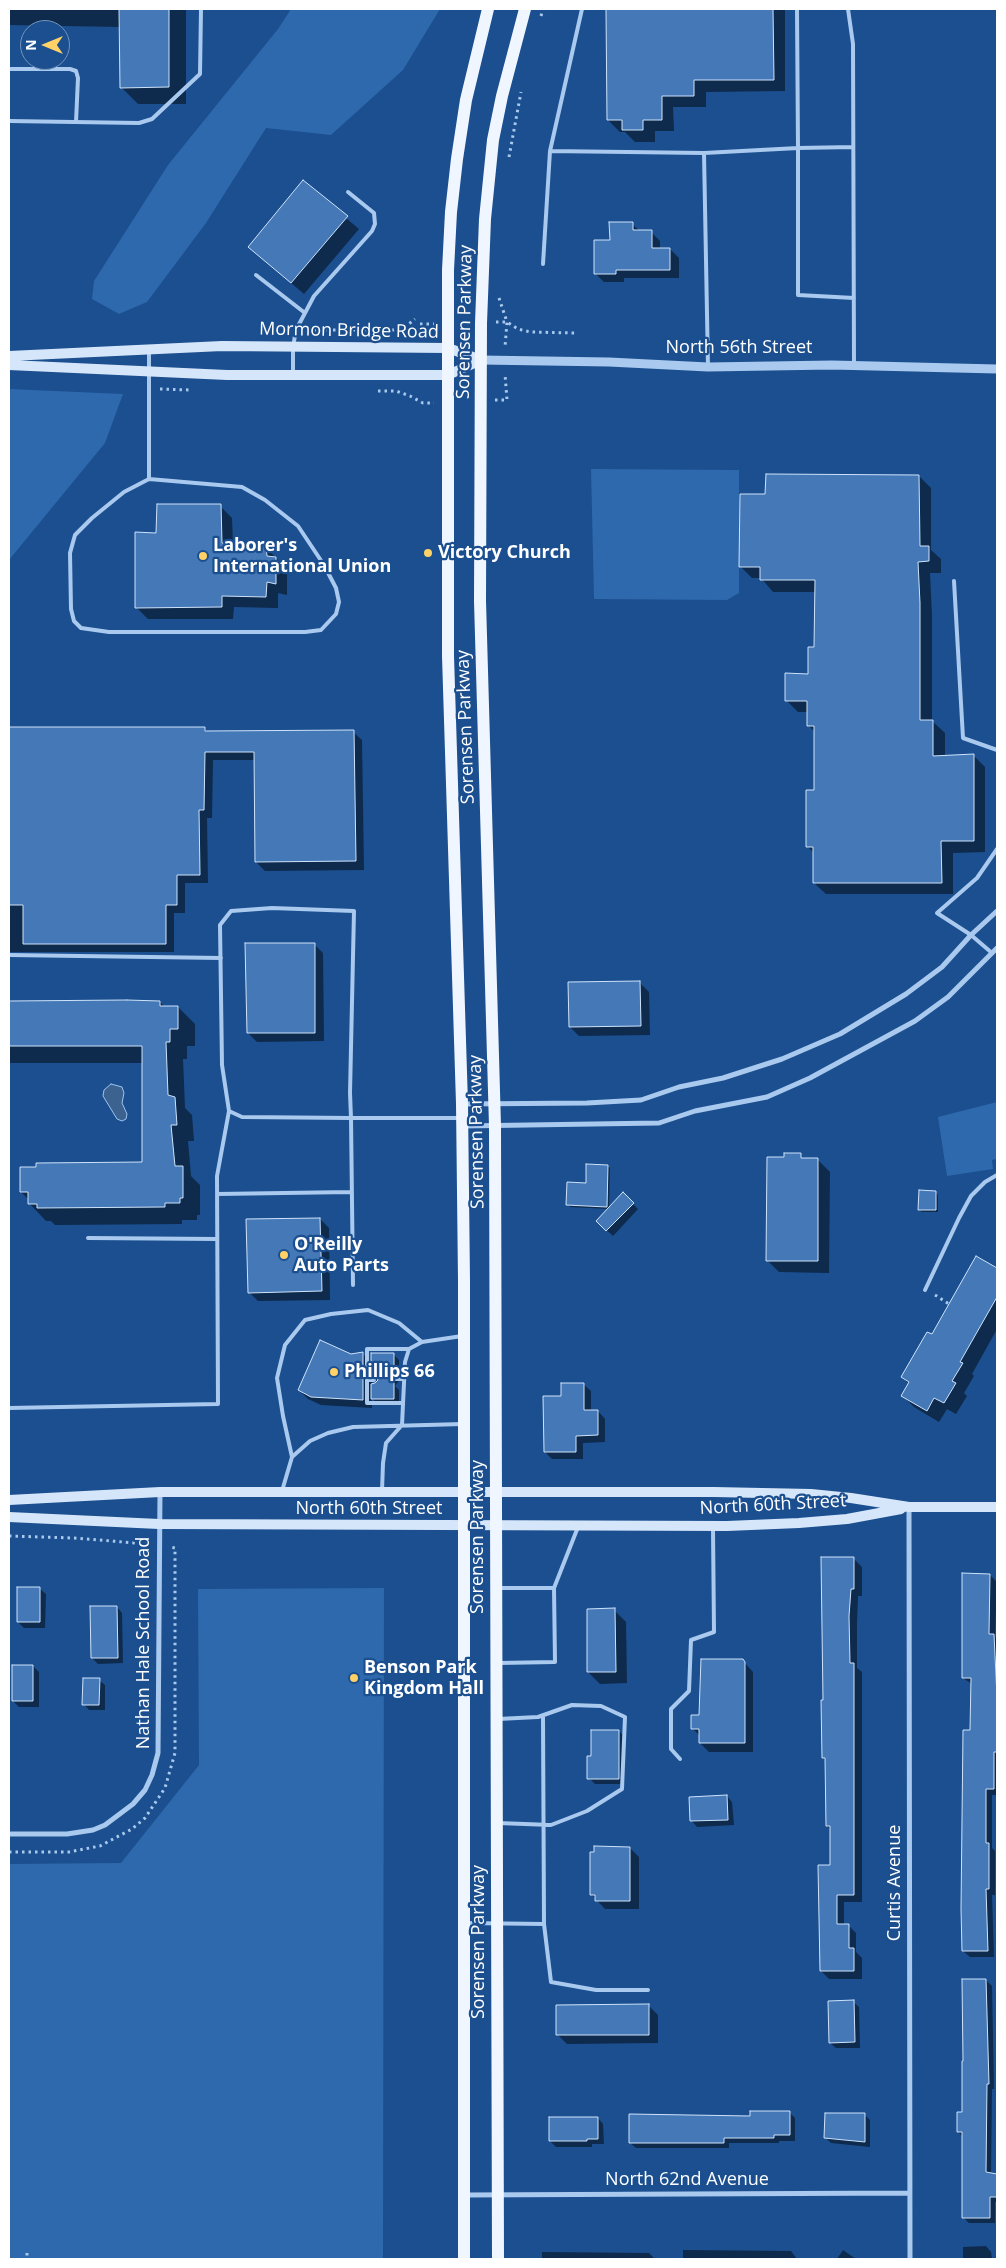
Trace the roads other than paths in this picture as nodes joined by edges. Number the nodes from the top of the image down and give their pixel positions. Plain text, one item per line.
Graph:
1 (201, 9) edge
2 (488, 9) edge
3 (525, 9) edge
4 (582, 9) edge
5 (797, 9) edge
6 (848, 9) edge
7 (9, 69) edge
8 (9, 121) edge
9 (76, 122) junction
10 (853, 147) junction
11 (798, 148) junction
12 (550, 151) junction
13 (704, 153) junction
14 (348, 192) dead end
15 (543, 264) dead end
16 (256, 275) dead end
17 (854, 298) junction
18 (305, 313) junction
19 (293, 347) junction
20 (448, 348) junction
21 (149, 349) junction
22 (9, 356) edge
23 (481, 360) junction
24 (9, 365) edge
25 (854, 366) junction
26 (708, 367) junction
27 (997, 369) edge
28 (149, 372) junction
29 (293, 375) junction
30 (448, 376) junction
31 (149, 479) junction
32 (954, 581) dead end
33 (997, 750) edge
34 (997, 849) edge
35 (997, 911) edge
36 (971, 935) junction
37 (997, 948) edge
38 (992, 953) junction
39 (9, 955) edge
40 (221, 958) junction
41 (462, 1104) junction
42 (495, 1104) junction
43 (229, 1111) junction
44 (351, 1118) junction
45 (462, 1122) junction
46 (495, 1126) junction
47 (997, 1175) edge
48 (351, 1192) junction
49 (217, 1194) junction
50 (88, 1238) dead end
51 (217, 1238) junction
52 (353, 1285) dead end
53 (925, 1290) road end
54 (464, 1336) junction
55 (422, 1342) junction
56 (409, 1349) junction
57 (394, 1379) dead end
58 (404, 1379) junction
59 (367, 1380) junction
60 (374, 1380) dead end
61 (403, 1403) junction
62 (9, 1408) edge
63 (464, 1424) junction
64 (402, 1425) junction
65 (292, 1457) junction
66 (282, 1491) junction
67 (382, 1491) junction
68 (464, 1491) junction
69 (160, 1492) junction
70 (495, 1492) junction
71 (9, 1500) edge
72 (909, 1507) junction
73 (997, 1507) edge
74 (9, 1517) edge
75 (159, 1524) junction
76 (464, 1526) junction
77 (495, 1526) junction
78 (579, 1526) junction
79 (712, 1526) junction
80 (496, 1588) junction
81 (554, 1588) junction
82 (496, 1663) junction
83 (543, 1716) junction
84 (496, 1719) junction
85 (680, 1759) dead end
86 (496, 1823) junction
87 (544, 1825) junction
88 (9, 1834) edge
89 (464, 1923) junction
90 (496, 1923) junction
91 (544, 1924) junction
92 (648, 1990) dead end
93 (910, 2193) junction
94 (464, 2195) junction
95 (498, 2195) junction
96 (464, 2259) edge
97 (498, 2259) edge
98 (910, 2259) edge

1 - 9 lane
2 - 20 main road, Sorensen Parkway
3 - 23 main road, Sorensen Parkway
4 - 12 lane
5 - 11 lane
6 - 10 lane
7 - 9 lane
8 - 9 lane
10 - 11 lane
10 - 17 lane
11 - 13 lane
11 - 17 lane
12 - 13 lane
12 - 15 lane
13 - 26 lane
14 - 18 lane
16 - 18 lane
17 - 25 lane
18 - 19 lane
19 - 20 main road, Mormon Bridge Road
19 - 21 main road, Mormon Bridge Road
19 - 29 lane
20 - 23 main road, Mormon Bridge Road
20 - 30 main road, Sorensen Parkway
21 - 22 main road, Mormon Bridge Road
21 - 28 lane
23 - 26 street, North 56th Street
23 - 30 main road
23 - 42 main road, Sorensen Parkway
24 - 28 main road
25 - 26 street, North 56th Street
25 - 27 street, North 56th Street
28 - 29 main road
28 - 31 lane
29 - 30 main road
30 - 41 main road, Sorensen Parkway
31 - 31 lane
32 - 33 lane
34 - 36 lane
35 - 36 street
36 - 38 lane
36 - 42 street
37 - 38 street
38 - 46 street
39 - 40 lane
40 - 43 lane
40 - 44 lane
41 - 42 street
41 - 45 main road, Sorensen Parkway
42 - 46 main road, Sorensen Parkway
43 - 44 lane
43 - 49 lane
44 - 45 lane
44 - 48 lane
45 - 46 street
45 - 54 main road, Sorensen Parkway
46 - 70 main road, Sorensen Parkway
47 - 53 lane
48 - 49 lane
48 - 52 lane
49 - 51 lane
50 - 51 lane
51 - 62 lane
54 - 55 lane
54 - 63 main road, Sorensen Parkway
55 - 56 lane
55 - 65 lane
56 - 58 lane
56 - 59 lane
57 - 58 lane
58 - 61 lane
59 - 60 lane
59 - 61 lane
61 - 64 lane
63 - 64 lane
63 - 68 main road, Sorensen Parkway
64 - 65 lane
64 - 67 lane
65 - 66 lane
66 - 67 main road, North 60th Street
66 - 69 main road, North 60th Street
67 - 68 main road, North 60th Street
68 - 70 main road, North 60th Street
68 - 76 main road, Sorensen Parkway
69 - 71 main road, North 60th Street
69 - 75 street, Nathan Hale School Road
70 - 72 main road, North 60th Street
70 - 77 main road, Sorensen Parkway
72 - 73 main road, North 60th Street
72 - 79 main road, North 60th Street
72 - 93 street, Curtis Avenue
74 - 75 main road, North 60th Street
75 - 76 main road, North 60th Street
75 - 88 street, Nathan Hale School Road
76 - 77 main road, North 60th Street
76 - 89 main road, Sorensen Parkway
77 - 78 main road, North 60th Street
77 - 80 main road, Sorensen Parkway
78 - 79 main road, North 60th Street
78 - 81 lane
79 - 85 lane
80 - 81 lane
80 - 82 main road, Sorensen Parkway
81 - 82 lane
82 - 84 main road, Sorensen Parkway
83 - 84 lane
83 - 87 lane
83 - 87 lane
84 - 86 main road, Sorensen Parkway
86 - 87 lane
86 - 90 main road, Sorensen Parkway
87 - 91 lane
89 - 90 lane
89 - 94 main road, Sorensen Parkway
90 - 91 lane
90 - 95 main road, Sorensen Parkway
91 - 92 lane
93 - 95 street, North 62nd Avenue
93 - 98 street, Curtis Avenue
94 - 95 street, North 62nd Avenue
94 - 96 main road, Sorensen Parkway
95 - 97 main road, Sorensen Parkway

